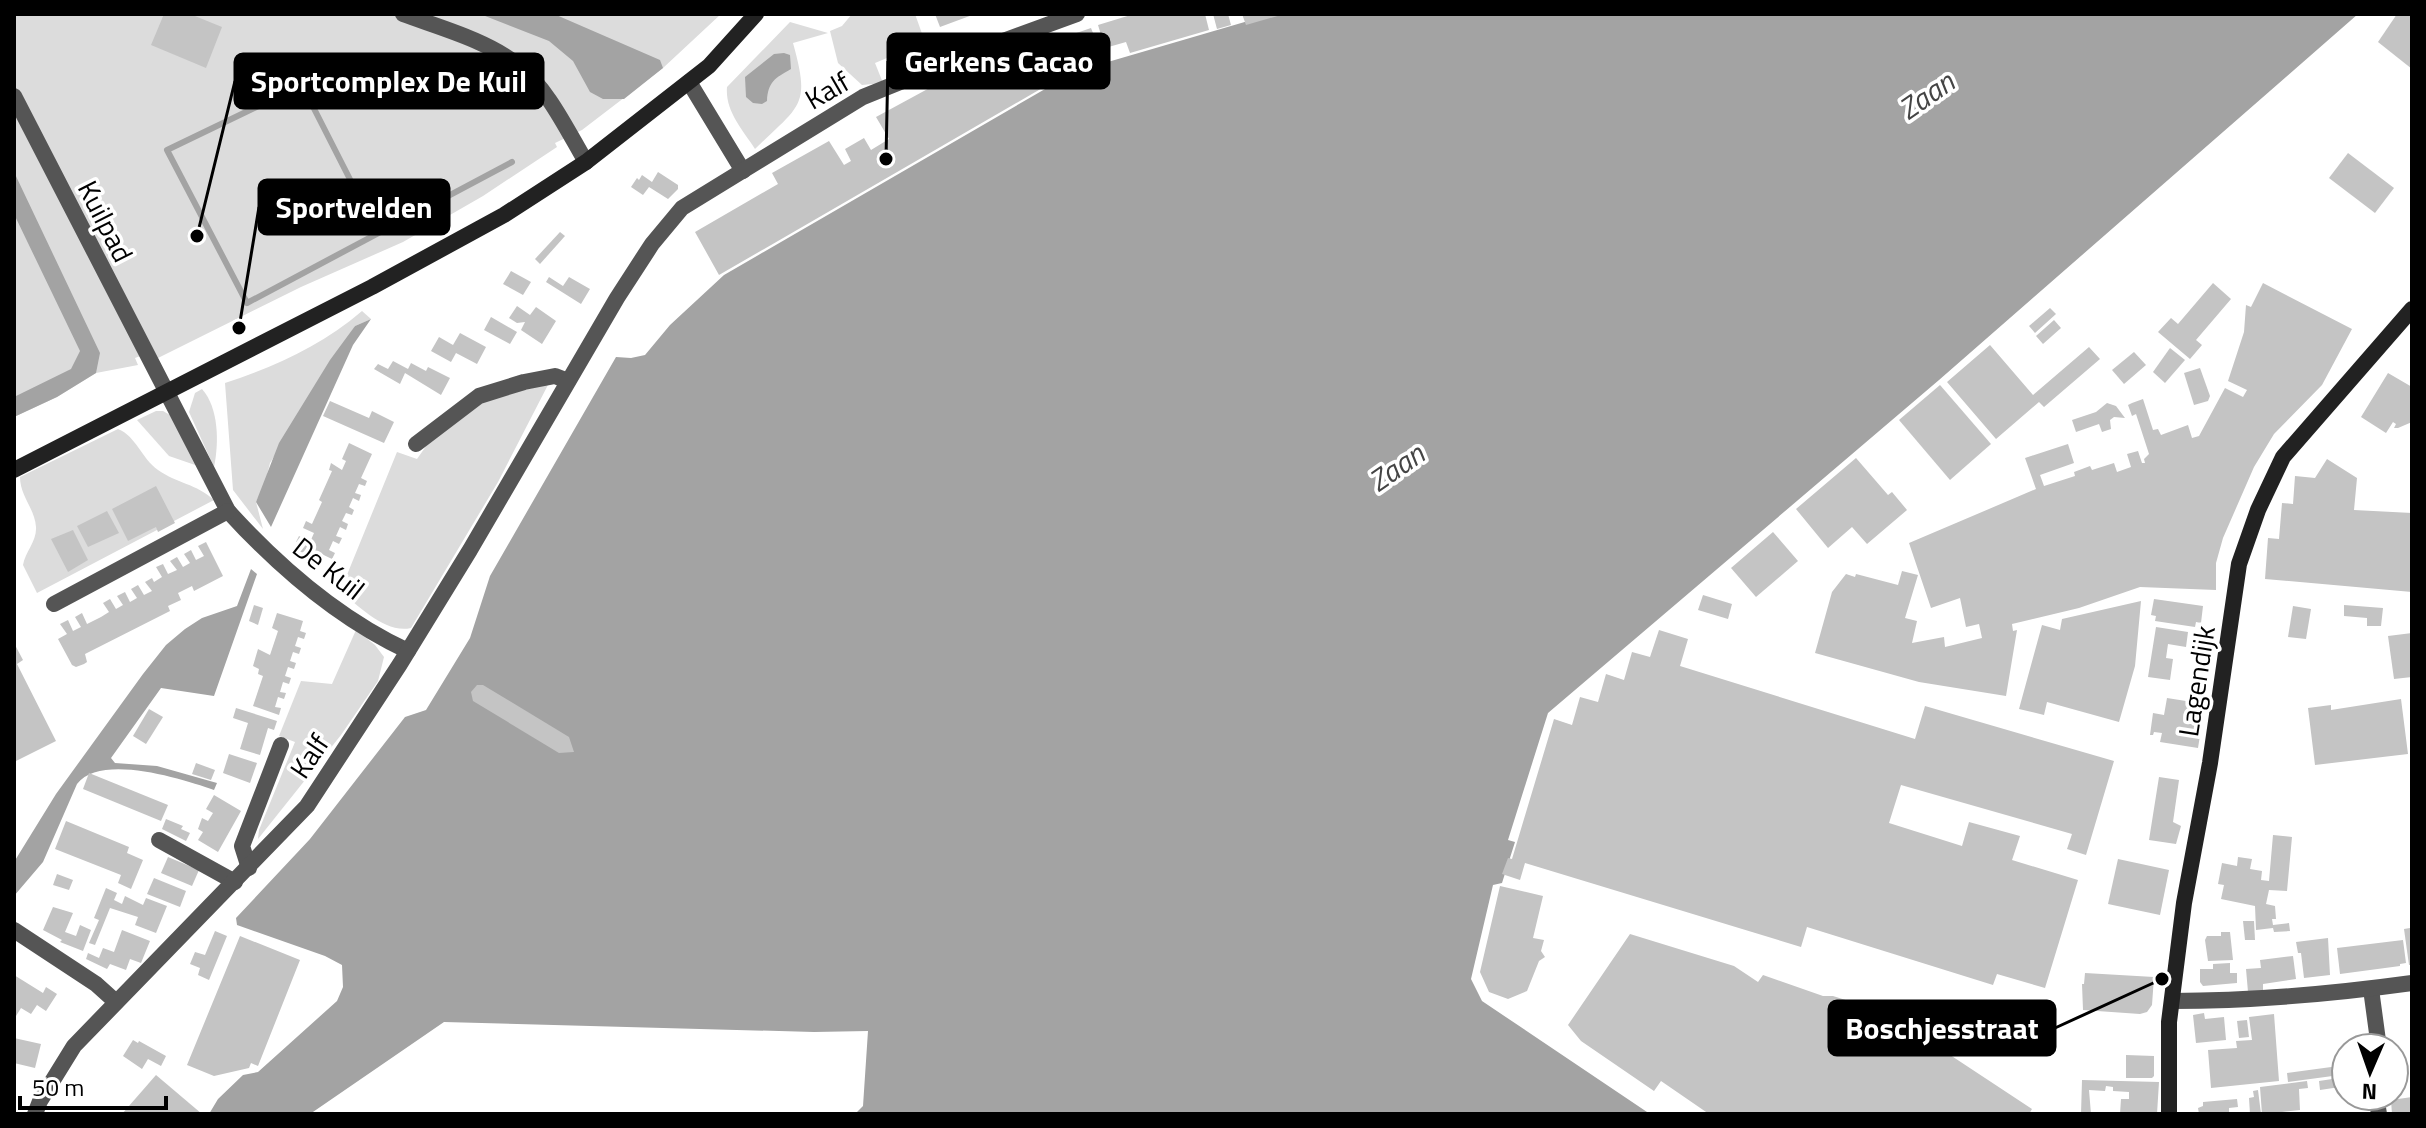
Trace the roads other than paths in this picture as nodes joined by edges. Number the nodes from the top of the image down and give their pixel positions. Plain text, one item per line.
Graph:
1 (403, 14) edge
2 (756, 14) edge
3 (1077, 14) edge
4 (689, 82) junction
5 (14, 96) edge
6 (586, 162) junction
7 (743, 171) junction
8 (2412, 309) edge
9 (152, 368) joint
10 (568, 381) junction
11 (165, 393) junction
12 (416, 444) dead end
13 (14, 470) edge
14 (228, 511) junction
15 (54, 604) dead end
16 (408, 651) junction
17 (281, 745) dead end
18 (159, 840) dead end
19 (249, 868) junction
20 (235, 882) junction
21 (14, 930) edge
22 (2412, 983) edge
23 (2371, 989) junction
24 (2172, 1001) junction
25 (116, 1002) junction
26 (2377, 1032) edge
27 (35, 1114) edge
28 (2169, 1114) edge

1 - 6 street
2 - 4 main road
3 - 7 street, Kalf
4 - 6 main road
4 - 7 street
5 - 9 street, Kuilpad
6 - 11 main road
7 - 10 street, Kalf
8 - 24 main road, Lagendijk
9 - 11 street, De Kuil
10 - 12 street
10 - 16 street, Kalf
11 - 13 main road
11 - 14 street, De Kuil
14 - 15 street
14 - 16 street, De Kuil
16 - 19 street, Kalf
17 - 19 street
18 - 20 street
19 - 20 street, Kalf
20 - 25 street, Kalf
21 - 25 street
22 - 23 street
23 - 24 street
23 - 26 street
24 - 28 main road, Lagendijk
25 - 27 street, Kalf

